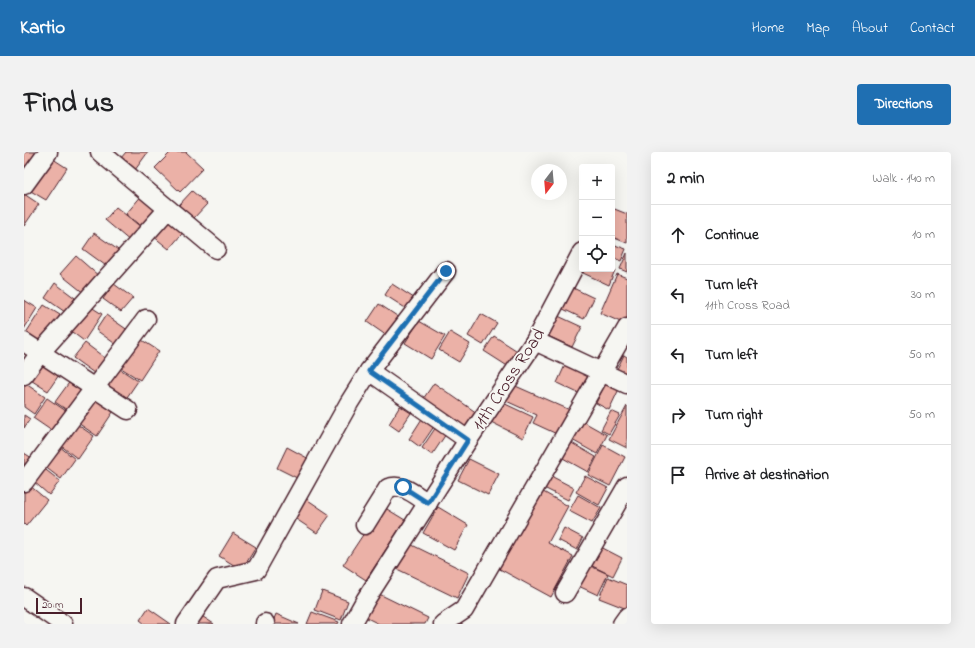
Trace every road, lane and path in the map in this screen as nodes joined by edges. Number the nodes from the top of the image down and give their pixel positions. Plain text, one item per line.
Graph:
1 (48, 152) edge
2 (100, 152) edge
3 (24, 185) edge
4 (168, 209) junction
5 (216, 249) dead end
6 (579, 258) edge
7 (446, 271) dead end
8 (146, 319) dead end
9 (627, 328) edge
10 (535, 341) junction
11 (24, 342) edge
12 (40, 353) junction
13 (369, 371) junction
14 (600, 371) junction
15 (24, 375) edge
16 (627, 384) edge
17 (96, 388) junction
18 (128, 410) dead end
19 (468, 440) junction
20 (24, 482) edge
21 (627, 486) edge
22 (428, 503) junction
23 (366, 525) dead end
24 (565, 593) dead end
25 (24, 597) edge
26 (627, 617) edge
27 (63, 624) edge
28 (186, 624) edge
29 (352, 624) edge
30 (443, 624) edge
31 (622, 624) edge

1 - 3 street
2 - 4 street
4 - 5 street
4 - 12 street
6 - 10 street, 11th Cross Road
7 - 13 street
8 - 17 street
9 - 14 street
10 - 14 street
10 - 19 street, 11th Cross Road
11 - 12 street
12 - 15 street
12 - 17 street
13 - 19 street
13 - 28 street
14 - 16 street
14 - 30 street
17 - 18 street
17 - 20 street
19 - 22 street, 11th Cross Road
21 - 24 street
22 - 23 street
22 - 29 street, 11th Cross Road
25 - 27 street
26 - 31 street

